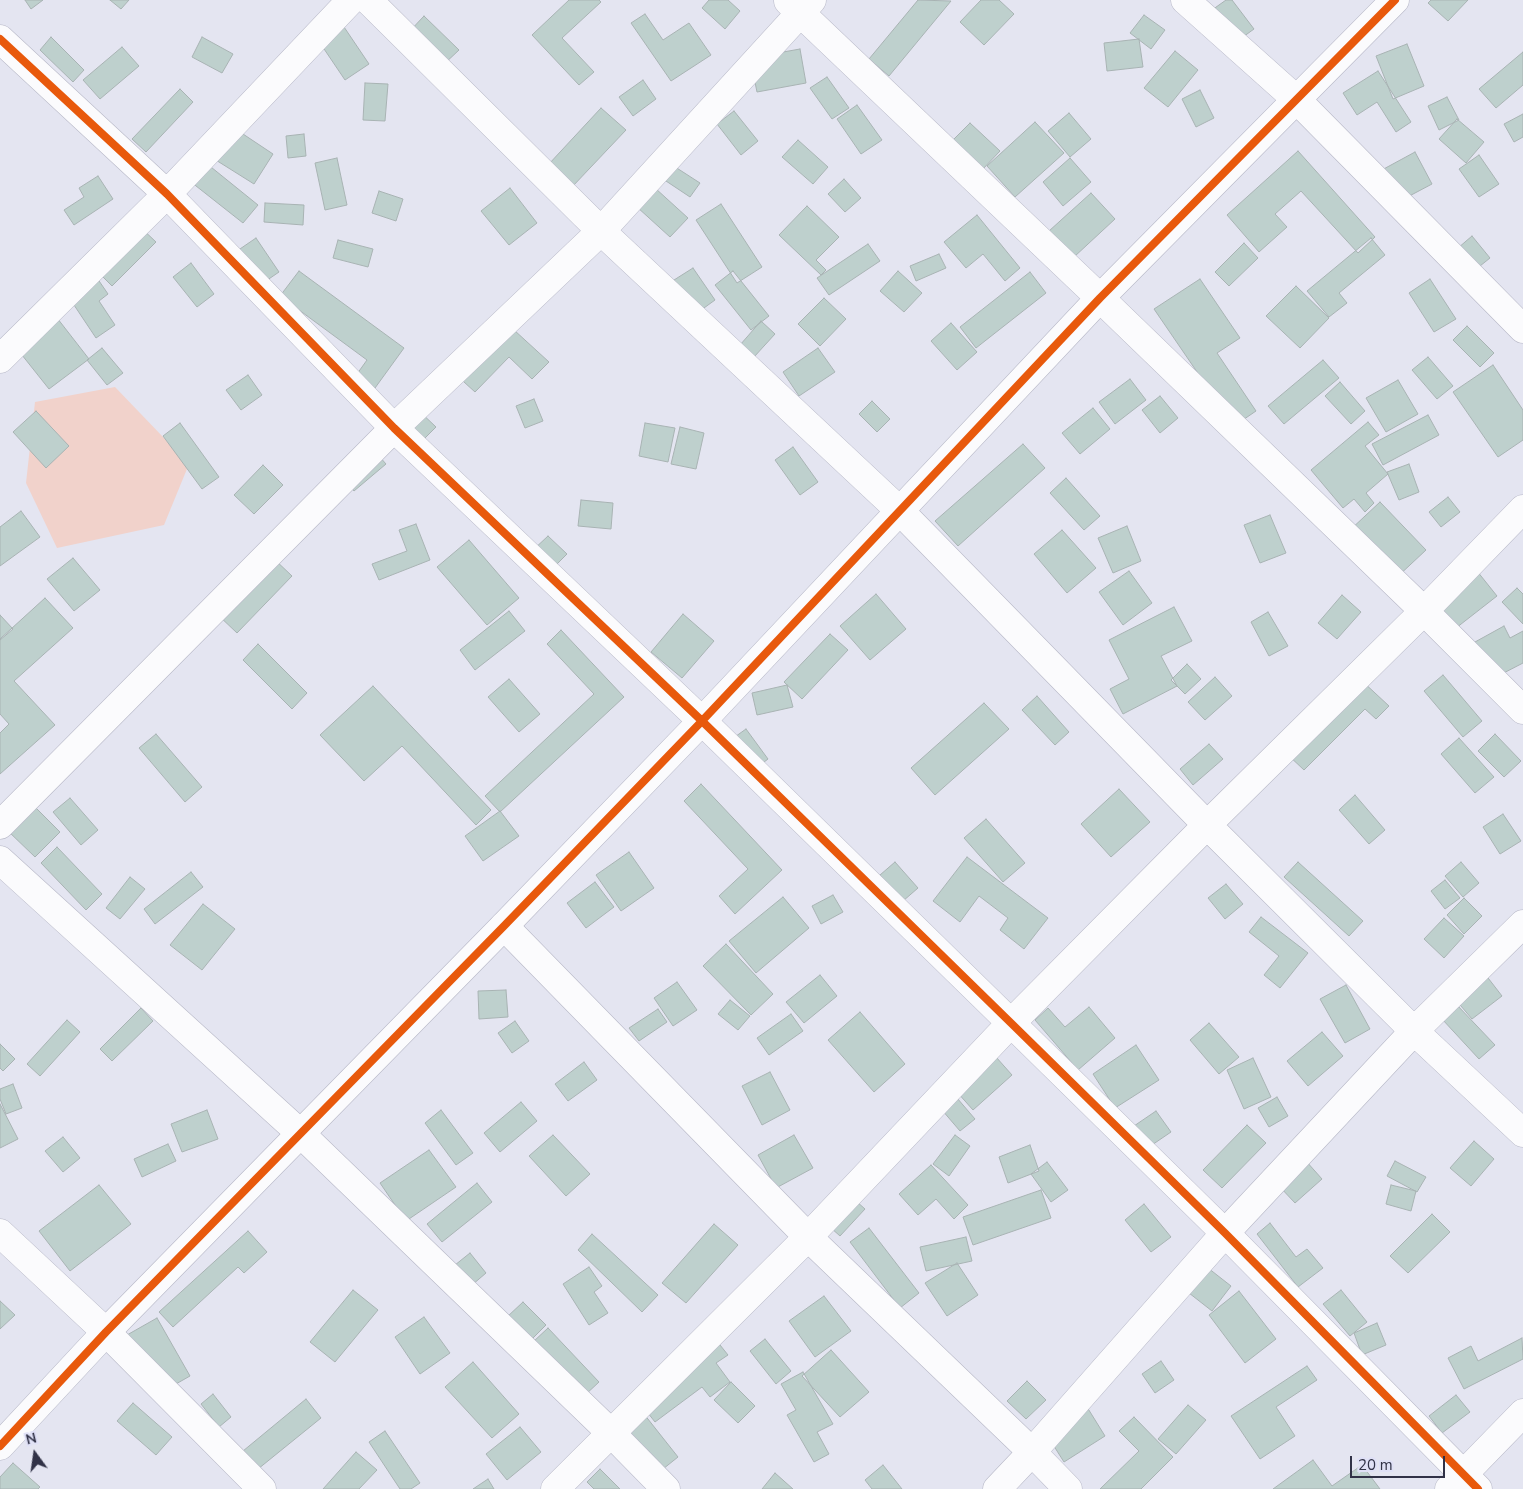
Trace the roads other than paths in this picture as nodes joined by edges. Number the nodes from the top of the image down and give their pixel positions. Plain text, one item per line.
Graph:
1 (351, 0) edge
2 (368, 0) edge
3 (1185, 0) edge
4 (1395, 0) edge
5 (800, 4) edge
6 (0, 39) edge
7 (1297, 100) junction
8 (167, 194) junction
9 (602, 231) junction
10 (1100, 298) junction
11 (1523, 328) edge
12 (0, 359) edge
13 (394, 428) junction
14 (1523, 509) edge
15 (900, 510) junction
16 (1424, 610) junction
17 (1523, 710) edge
18 (702, 721) junction
19 (0, 825) edge
20 (1207, 825) junction
21 (0, 860) edge
22 (1523, 924) edge
23 (504, 926) junction
24 (1012, 1022) junction
25 (1414, 1032) junction
26 (300, 1133) junction
27 (1523, 1133) edge
28 (0, 1233) edge
29 (1225, 1233) junction
30 (808, 1236) junction
31 (106, 1332) junction
32 (1523, 1413) edge
33 (612, 1434) junction
34 (0, 1446) edge
35 (1032, 1452) junction
36 (1463, 1484) edge
37 (262, 1489) edge
38 (556, 1489) edge
39 (666, 1489) edge
40 (997, 1489) edge
41 (1068, 1489) edge

1 - 8 street
2 - 9 street
3 - 7 street
4 - 7 street
5 - 9 street
5 - 10 street
6 - 8 street
7 - 10 street
7 - 11 street
8 - 12 street
8 - 13 street
9 - 13 street
9 - 15 street
10 - 15 street
10 - 16 street
13 - 18 street
13 - 19 street
14 - 16 street
15 - 18 street
15 - 20 street
16 - 17 street
16 - 20 street
18 - 23 street
18 - 24 street
20 - 24 street
20 - 25 street
21 - 26 street
22 - 25 street
23 - 26 street
23 - 30 street
24 - 29 street
24 - 30 street
25 - 27 street
25 - 29 street
26 - 31 street
26 - 33 street
28 - 31 street
29 - 35 street
29 - 36 street
30 - 33 street
30 - 35 street
31 - 34 street
31 - 37 street
32 - 36 street
33 - 38 street
33 - 39 street
35 - 40 street
35 - 41 street

